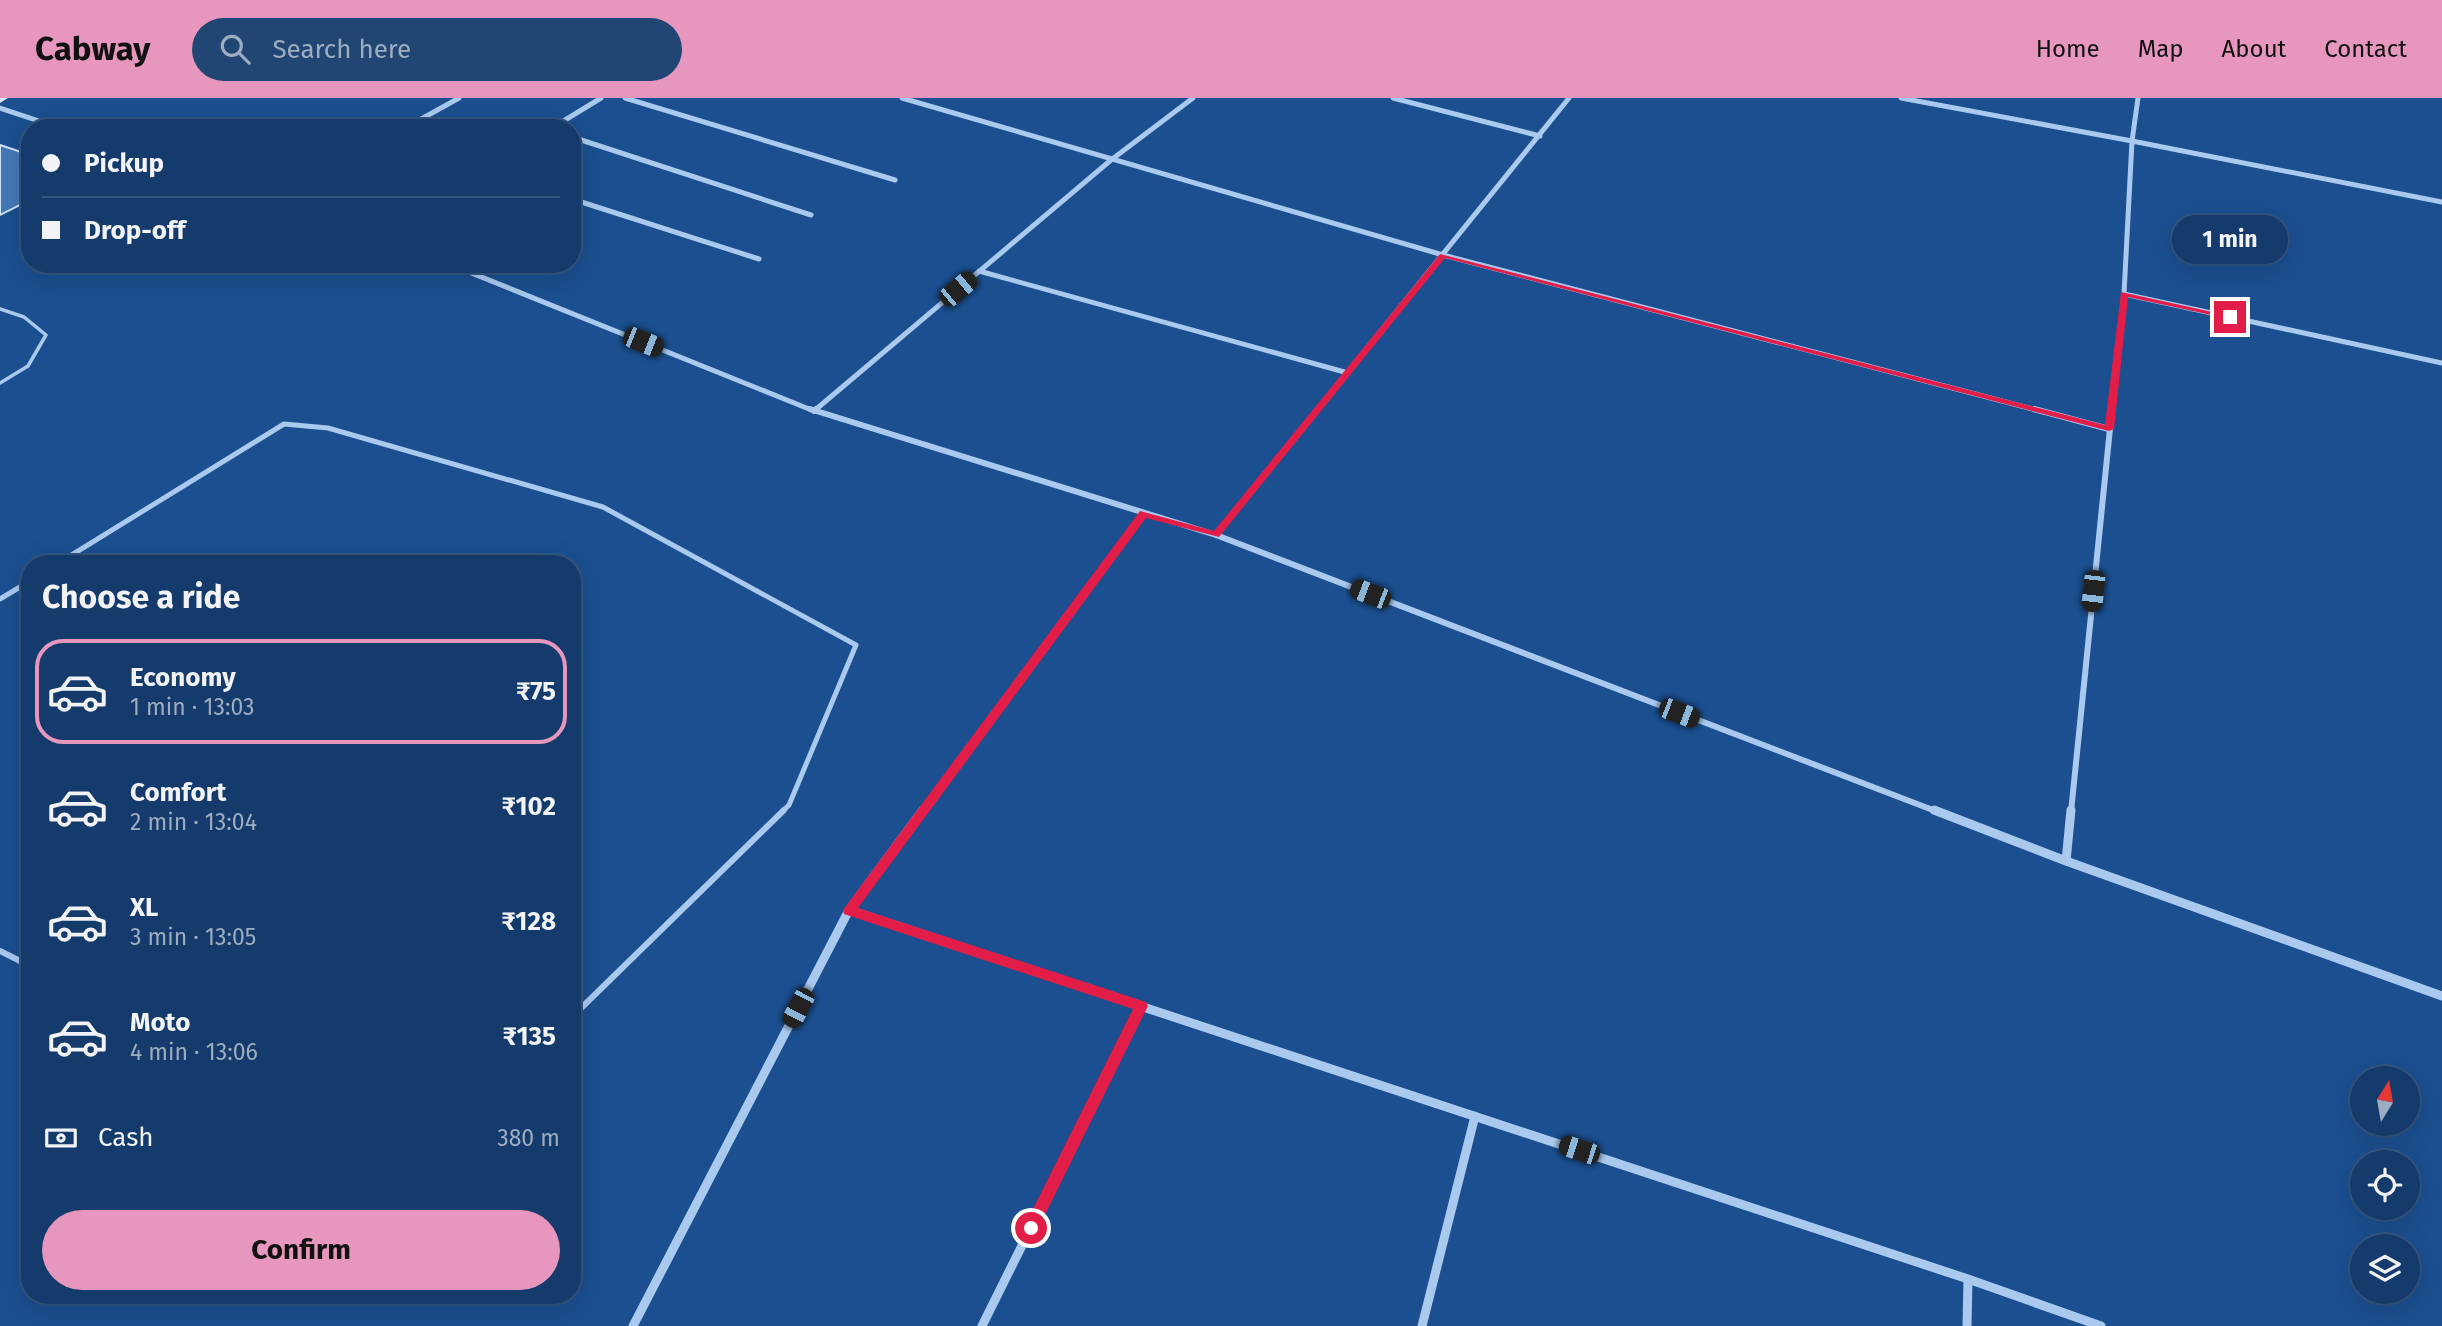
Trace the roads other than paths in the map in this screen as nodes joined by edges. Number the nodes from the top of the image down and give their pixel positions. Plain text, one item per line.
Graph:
1 (459, 98) edge
2 (601, 98) edge
3 (625, 98) edge
4 (902, 98) edge
5 (1193, 98) edge
6 (1393, 98) edge
7 (1569, 98) edge
8 (1901, 98) edge
9 (2138, 98) edge
10 (0, 108) edge
11 (33, 119) edge
12 (421, 119) edge
13 (567, 119) edge
14 (1541, 136) junction
15 (581, 140) edge
16 (2132, 141) junction
17 (1111, 160) junction
18 (895, 180) dead end
19 (581, 202) edge
20 (2442, 202) edge
21 (811, 215) dead end
22 (1443, 255) junction
23 (759, 259) dead end
24 (979, 271) junction
25 (471, 273) edge
26 (2124, 294) junction
27 (0, 309) edge
28 (2442, 363) edge
29 (1348, 373) junction
30 (0, 383) edge
31 (814, 411) junction
32 (2109, 429) junction
33 (1143, 514) junction
34 (1216, 535) junction
35 (73, 555) edge
36 (21, 586) edge
37 (0, 599) edge
38 (2066, 861) junction
39 (849, 910) junction
40 (0, 951) edge
41 (21, 962) edge
42 (2442, 996) edge
43 (1141, 1006) junction
44 (581, 1008) edge
45 (1475, 1116) junction
46 (1968, 1279) junction
47 (633, 1326) edge
48 (982, 1326) edge
49 (1422, 1326) edge
50 (1967, 1326) edge
51 (2101, 1326) edge

1 - 12 street
2 - 13 street
3 - 18 street
4 - 17 street
5 - 17 street
6 - 14 street
7 - 14 street
8 - 16 street
9 - 16 street
10 - 11 street
14 - 22 street
15 - 21 street
16 - 20 street
16 - 26 street
17 - 22 street
17 - 24 street
19 - 23 street
22 - 29 street
22 - 32 street
24 - 29 street
24 - 31 street
25 - 31 street
26 - 28 street
26 - 32 street
27 - 30 lane
29 - 34 street
31 - 33 street
32 - 38 street
33 - 34 street
33 - 39 street
34 - 38 street
35 - 44 lane
36 - 37 lane
38 - 42 street
39 - 43 street
39 - 47 street
40 - 41 lane
43 - 45 street
43 - 48 street
45 - 46 street
45 - 49 street
46 - 50 street
46 - 51 street

